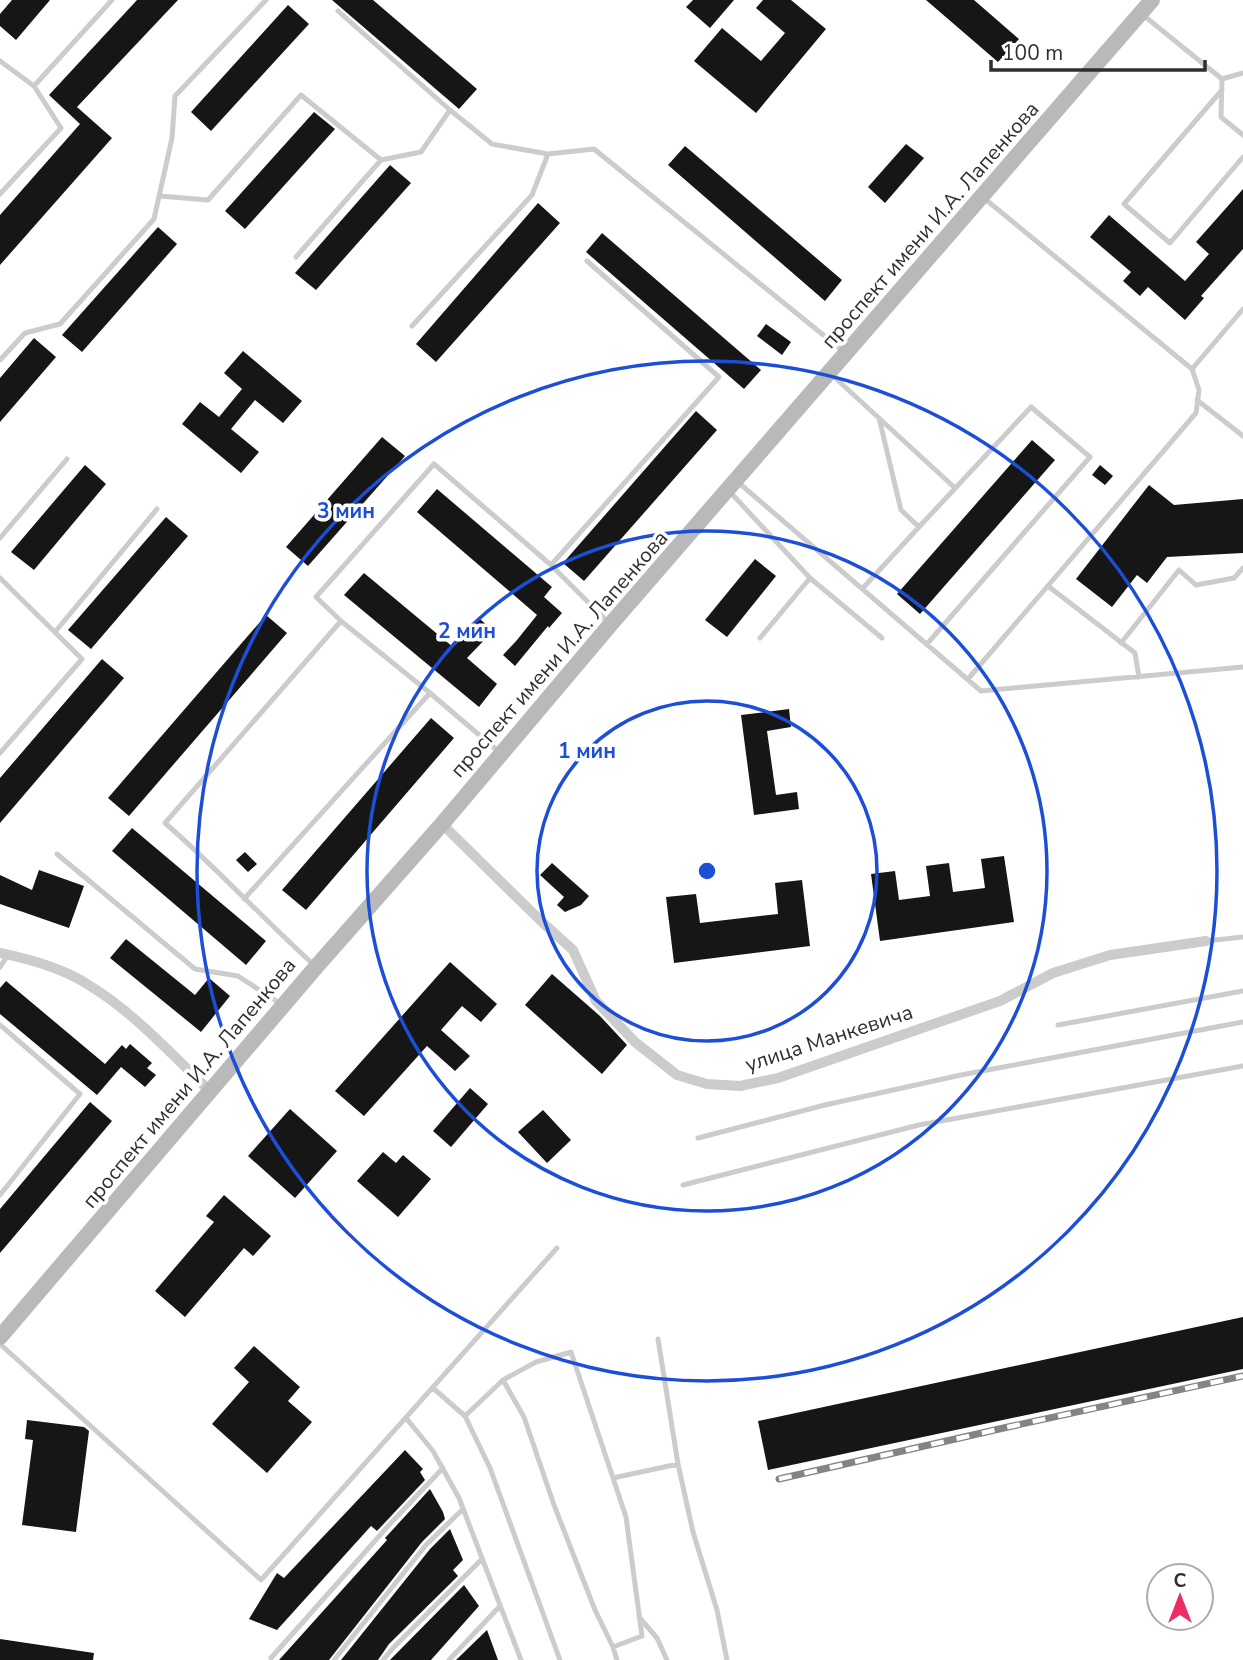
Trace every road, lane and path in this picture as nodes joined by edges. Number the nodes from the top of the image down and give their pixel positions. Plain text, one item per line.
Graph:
1 (113, 0) edge
2 (266, 0) edge
3 (1152, 0) edge
4 (338, 11) dead end
5 (1141, 13) junction
6 (0, 61) edge
7 (1243, 66) edge
8 (1243, 73) edge
9 (1234, 76) junction
10 (1222, 79) junction
11 (34, 86) junction
12 (1222, 90) junction
13 (450, 110) junction
14 (1243, 135) edge
15 (548, 154) junction
16 (1243, 157) edge
17 (381, 160) junction
18 (0, 194) edge
19 (159, 196) junction
20 (982, 197) junction
21 (296, 257) dead end
22 (587, 261) dead end
23 (1243, 309) edge
24 (412, 326) dead end
25 (845, 353) junction
26 (0, 360) edge
27 (1192, 369) junction
28 (829, 372) junction
29 (1198, 400) junction
30 (879, 418) junction
31 (1243, 436) edge
32 (67, 459) dead end
33 (732, 485) junction
34 (955, 488) junction
35 (157, 509) dead end
36 (919, 527) junction
37 (0, 538) edge
38 (551, 565) junction
39 (1243, 568) edge
40 (0, 578) edge
41 (810, 578) junction
42 (1048, 586) junction
43 (862, 589) junction
44 (341, 621) junction
45 (610, 625) junction
46 (55, 632) junction
47 (760, 638) dead end
48 (882, 638) dead end
49 (1121, 643) junction
50 (927, 644) junction
51 (1243, 667) edge
52 (1139, 677) junction
53 (968, 679) junction
54 (430, 693) junction
55 (0, 753) edge
56 (500, 754) junction
57 (442, 824) junction
58 (57, 854) dead end
59 (244, 899) junction
60 (1243, 937) edge
61 (1206, 941) joint
62 (4, 954) edge
63 (0, 967) edge
64 (316, 967) junction
65 (1243, 992) edge
66 (284, 1005) junction
67 (1243, 1022) edge
68 (0, 1024) edge
69 (1058, 1025) dead end
70 (1243, 1066) edge
71 (210, 1091) junction
72 (698, 1138) dead end
73 (683, 1185) dead end
74 (0, 1195) edge
75 (558, 1248) dead end
76 (0, 1337) edge
77 (658, 1339) dead end
78 (0, 1344) edge
79 (503, 1380) junction
80 (433, 1388) junction
81 (465, 1416) junction
82 (406, 1418) junction
83 (678, 1464) junction
84 (443, 1468) junction
85 (613, 1478) junction
86 (463, 1509) junction
87 (482, 1559) junction
88 (500, 1606) junction
89 (639, 1618) junction
90 (613, 1647) junction
91 (271, 1658) dead end
92 (519, 1659) edge
93 (334, 1660) edge
94 (383, 1660) edge
95 (449, 1660) edge
96 (560, 1660) edge
97 (617, 1660) edge
98 (667, 1660) edge
99 (727, 1660) edge

1 - 11 lane
2 - 19 lane
3 - 5 main road, проспект имени И.А. Лапенкова
4 - 13 lane
5 - 10 lane
5 - 20 main road, проспект имени И.А. Лапенкова
6 - 11 lane
7 - 9 lane
8 - 9 lane
9 - 10 lane
10 - 12 lane
11 - 18 lane
12 - 14 lane
12 - 16 lane
13 - 15 lane
13 - 17 lane
15 - 24 lane
15 - 25 lane
17 - 19 lane
17 - 21 lane
19 - 26 lane
20 - 25 main road, проспект имени И.А. Лапенкова
20 - 27 lane
22 - 38 lane
23 - 27 lane
25 - 28 main road, проспект имени И.А. Лапенкова
27 - 29 lane
28 - 30 lane
28 - 33 main road, проспект имени И.А. Лапенкова
29 - 31 lane
29 - 42 lane
30 - 34 lane
30 - 36 lane
32 - 37 lane
33 - 41 lane
33 - 43 lane
33 - 45 main road, проспект имени И.А. Лапенкова
34 - 36 lane
34 - 50 lane
35 - 46 lane
36 - 43 lane
38 - 44 lane
38 - 45 lane
39 - 49 lane
40 - 46 lane
41 - 47 lane
41 - 48 lane
42 - 49 lane
42 - 53 lane
43 - 50 lane
44 - 54 lane
44 - 59 lane
45 - 56 main road, проспект имени И.А. Лапенкова
46 - 55 lane
49 - 52 lane
50 - 53 lane
51 - 52 lane
52 - 53 lane
54 - 56 lane
54 - 59 lane
56 - 57 main road, проспект имени И.А. Лапенкова
57 - 61 street, улица Манкевича
57 - 64 main road, проспект имени И.А. Лапенкова
58 - 66 lane
59 - 64 lane
60 - 61 lane, улица Манкевича
62 - 63 lane
62 - 71 street
64 - 66 main road, проспект имени И.А. Лапенкова
65 - 69 lane
66 - 71 main road, проспект имени И.А. Лапенкова
67 - 72 lane
68 - 74 lane
70 - 73 lane
71 - 76 main road, проспект имени И.А. Лапенкова
75 - 80 lane
77 - 83 lane
78 - 82 lane
79 - 81 lane
79 - 85 lane
79 - 90 lane
80 - 81 lane
80 - 82 lane
81 - 96 lane
82 - 84 lane
83 - 85 lane
83 - 99 lane
84 - 86 lane
84 - 91 lane
85 - 89 lane
86 - 87 lane
86 - 93 lane
87 - 88 lane
87 - 94 lane
88 - 92 lane
88 - 95 lane
89 - 90 lane
89 - 98 lane
90 - 97 lane

